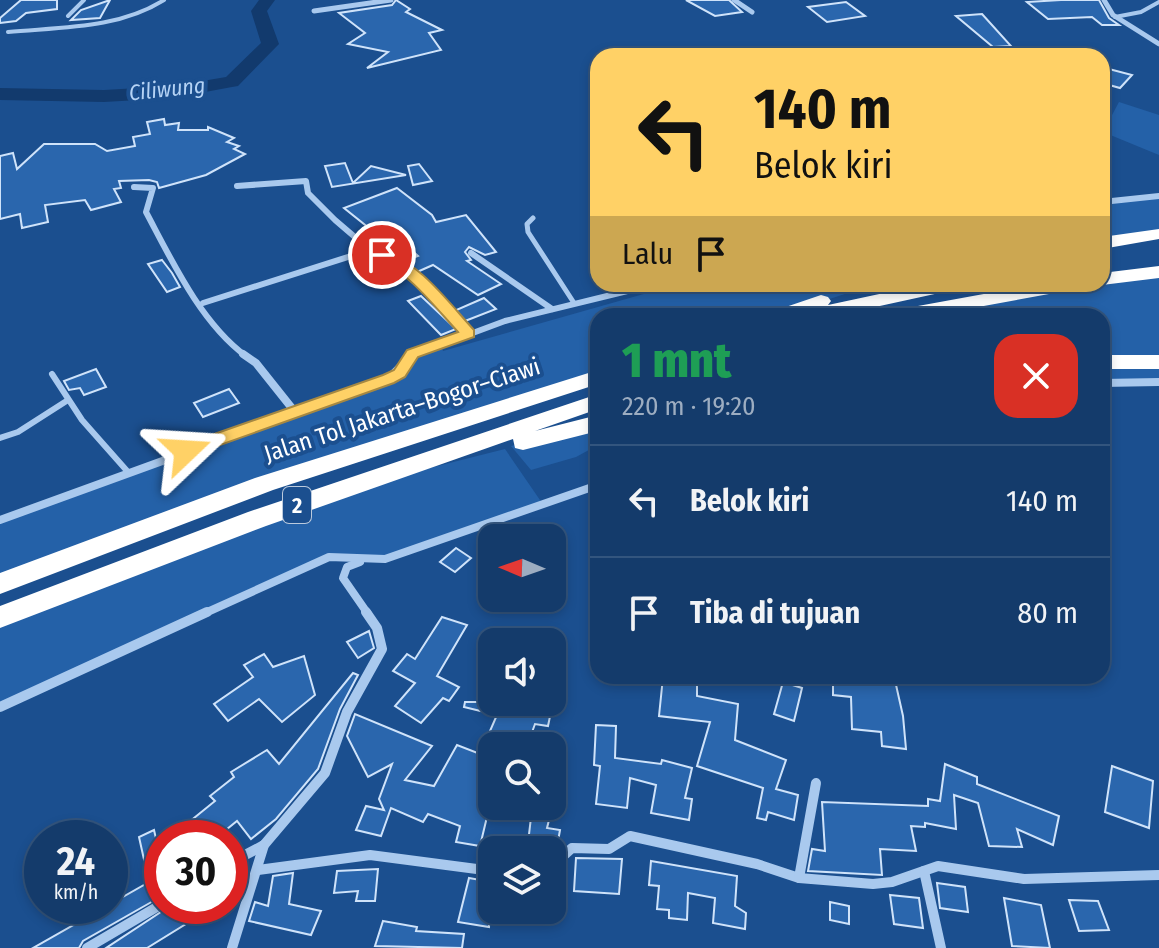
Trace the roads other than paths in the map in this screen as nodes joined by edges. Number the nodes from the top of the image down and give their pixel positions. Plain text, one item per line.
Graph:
1 (84, 0) edge
2 (164, 0) edge
3 (391, 0) edge
4 (734, 0) edge
5 (1104, 0) edge
6 (1159, 2) edge
7 (314, 11) dead end
8 (752, 12) dead end
9 (68, 16) dead end
10 (1115, 17) junction
11 (8, 32) dead end
12 (1159, 44) edge
13 (237, 186) dead end
14 (134, 187) dead end
15 (1159, 196) edge
16 (1110, 201) edge
17 (533, 218) dead end
18 (1159, 234) edge
19 (1110, 242) edge
20 (370, 250) junction
21 (1159, 251) edge
22 (471, 253) dead end
23 (1110, 257) edge
24 (1159, 272) edge
25 (1110, 278) edge
26 (621, 292) edge
27 (852, 292) edge
28 (916, 292) edge
29 (1027, 292) edge
30 (203, 303) junction
31 (574, 303) junction
32 (802, 308) edge
33 (843, 308) edge
34 (940, 308) edge
35 (552, 309) junction
36 (469, 334) junction
37 (1110, 362) edge
38 (1159, 362) edge
39 (52, 374) dead end
40 (590, 380) edge
41 (1159, 382) edge
42 (1110, 383) edge
43 (68, 400) junction
44 (590, 404) edge
45 (295, 412) junction
46 (590, 425) edge
47 (0, 438) edge
48 (128, 472) junction
49 (590, 488) edge
50 (257, 519) junction
51 (0, 520) edge
52 (364, 561) junction
53 (0, 584) edge
54 (0, 617) edge
55 (0, 707) edge
56 (816, 783) dead end
57 (264, 845) junction
58 (248, 853) edge
59 (566, 853) edge
60 (478, 869) edge
61 (258, 870) junction
62 (924, 871) junction
63 (1159, 875) edge
64 (799, 878) junction
65 (144, 915) edge
66 (87, 948) edge
67 (232, 948) edge
68 (941, 948) edge

1 - 9 lane
2 - 11 lane
3 - 7 street
4 - 8 street
5 - 10 street
6 - 10 lane
10 - 12 street
13 - 20 street
14 - 30 street
15 - 16 street
17 - 31 lane
18 - 19 highway
20 - 30 street
20 - 36 street
21 - 23 highway
22 - 35 street
24 - 25 highway
26 - 31 street
27 - 32 highway
28 - 33 highway
29 - 34 highway
30 - 45 street
31 - 35 street
35 - 36 street
36 - 45 street
37 - 38 highway
39 - 43 lane
40 - 53 highway, Jalan Tol Jakarta–Bogor–Ciawi / 2
41 - 42 street
43 - 47 lane
43 - 48 lane
44 - 50 highway, 2
45 - 48 street
46 - 50 highway
48 - 51 street
49 - 52 street
50 - 54 highway, 2
52 - 55 street
52 - 57 street
56 - 64 street
57 - 58 street
57 - 61 street
59 - 64 street
60 - 61 street
61 - 67 street
62 - 63 street
62 - 64 street
62 - 68 street
65 - 66 street

